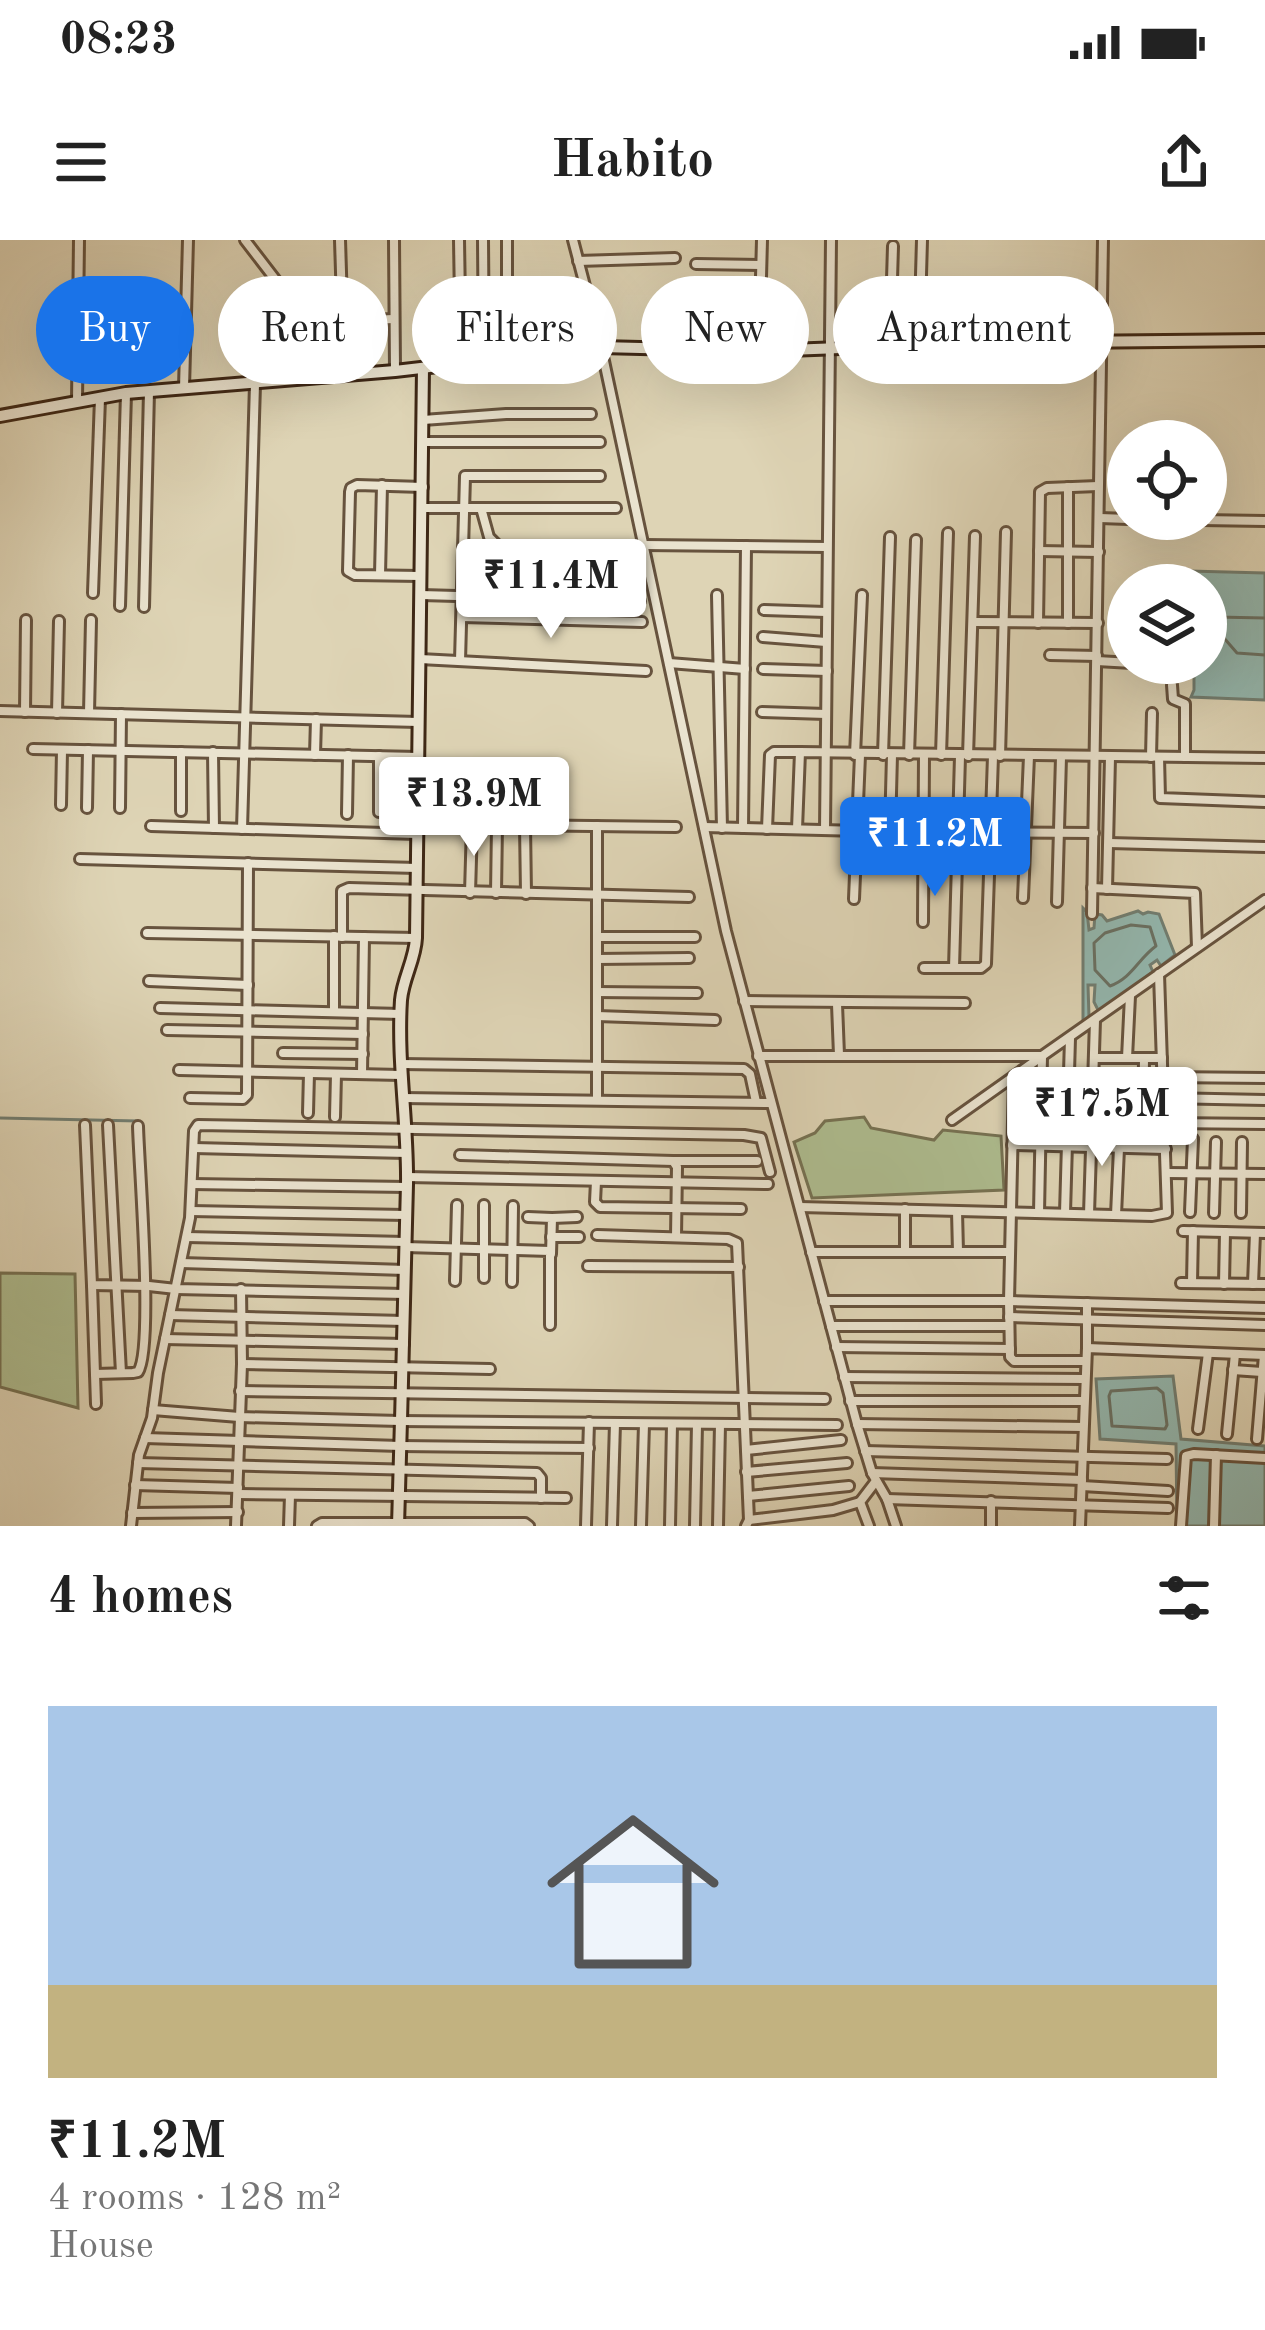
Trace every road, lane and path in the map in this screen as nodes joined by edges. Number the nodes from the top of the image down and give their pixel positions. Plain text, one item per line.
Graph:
1 (79, 240) edge
2 (188, 240) edge
3 (244, 240) edge
4 (340, 240) edge
5 (394, 240) edge
6 (459, 240) edge
7 (483, 240) edge
8 (507, 240) edge
9 (573, 240) edge
10 (762, 240) edge
11 (831, 240) edge
12 (922, 240) edge
13 (1103, 240) edge
14 (893, 246) dead end
15 (674, 258) dead end
16 (578, 261) junction
17 (696, 264) dead end
18 (761, 265) junction
19 (271, 276) edge
20 (341, 276) edge
21 (460, 276) edge
22 (483, 276) edge
23 (507, 276) edge
24 (581, 276) edge
25 (761, 276) edge
26 (892, 276) edge
27 (921, 276) edge
28 (1102, 276) edge
29 (388, 319) edge
30 (394, 319) junction
31 (1114, 340) edge
32 (1265, 340) edge
33 (829, 349) junction
34 (833, 349) edge
35 (809, 350) edge
36 (412, 369) edge
37 (388, 371) edge
38 (394, 371) junction
39 (255, 384) joint
40 (423, 384) edge
41 (604, 384) edge
42 (1100, 384) edge
43 (184, 389) junction
44 (149, 391) junction
45 (126, 393) junction
46 (100, 397) junction
47 (77, 401) junction
48 (591, 414) dead end
49 (0, 416) edge
50 (423, 420) junction
51 (423, 442) junction
52 (600, 442) dead end
53 (600, 476) dead end
54 (382, 485) junction
55 (1099, 485) junction
56 (423, 487) junction
57 (1068, 487) junction
58 (423, 508) junction
59 (465, 508) junction
60 (481, 508) junction
61 (616, 508) dead end
62 (1099, 518) junction
63 (1107, 518) edge
64 (1227, 520) edge
65 (1265, 521) edge
66 (1006, 532) dead end
67 (948, 533) dead end
68 (975, 536) dead end
69 (890, 537) dead end
70 (916, 540) dead end
71 (643, 545) junction
72 (746, 546) junction
73 (827, 548) junction
74 (1040, 551) junction
75 (1068, 552) junction
76 (1099, 552) junction
77 (621, 556) dead end
78 (380, 575) junction
79 (422, 576) junction
80 (93, 593) dead end
81 (717, 595) dead end
82 (862, 595) dead end
83 (421, 596) junction
84 (463, 596) junction
85 (640, 601) dead end
86 (120, 605) dead end
87 (144, 607) dead end
88 (764, 610) dead end
89 (826, 612) junction
90 (462, 617) junction
91 (26, 620) dead end
92 (91, 620) dead end
93 (59, 621) dead end
94 (642, 622) dead end
95 (974, 622) junction
96 (1004, 622) junction
97 (1038, 623) junction
98 (1068, 623) junction
99 (1098, 623) junction
100 (763, 637) dead end
101 (826, 642) junction
102 (1050, 656) dead end
103 (420, 658) junction
104 (1097, 659) junction
105 (1107, 660) edge
106 (460, 661) junction
107 (669, 663) junction
108 (718, 667) junction
109 (745, 669) junction
110 (763, 669) dead end
111 (646, 671) dead end
112 (827, 671) junction
113 (1172, 685) dead end
114 (0, 711) edge
115 (25, 712) junction
116 (57, 712) junction
117 (762, 712) dead end
118 (1152, 712) dead end
119 (89, 713) junction
120 (121, 714) junction
121 (826, 714) junction
122 (246, 717) junction
123 (316, 719) junction
124 (420, 722) junction
125 (33, 749) dead end
126 (62, 750) junction
127 (88, 750) junction
128 (120, 751) junction
129 (182, 752) junction
130 (214, 752) junction
131 (800, 752) junction
132 (244, 753) junction
133 (826, 753) junction
134 (315, 754) junction
135 (348, 755) junction
136 (858, 755) junction
137 (888, 755) junction
138 (909, 755) junction
139 (924, 755) junction
140 (941, 755) junction
141 (380, 756) junction
142 (964, 756) junction
143 (996, 756) junction
144 (1029, 756) junction
145 (419, 757) junction
146 (1060, 757) junction
147 (1096, 757) junction
148 (1110, 757) junction
149 (1155, 757) junction
150 (1185, 758) junction
151 (1265, 758) edge
152 (1265, 802) edge
153 (61, 806) dead end
154 (87, 808) dead end
155 (120, 808) dead end
156 (181, 811) dead end
157 (379, 812) dead end
158 (347, 814) dead end
159 (472, 824) junction
160 (496, 824) junction
161 (525, 825) junction
162 (151, 826) dead end
163 (597, 826) junction
164 (676, 827) dead end
165 (704, 827) junction
166 (214, 828) junction
167 (722, 828) junction
168 (743, 828) junction
169 (242, 829) junction
170 (419, 829) junction
171 (767, 829) junction
172 (796, 829) junction
173 (825, 830) junction
174 (856, 831) junction
175 (890, 832) junction
176 (925, 832) junction
177 (959, 832) junction
178 (990, 832) junction
179 (1024, 832) junction
180 (1058, 833) junction
181 (1094, 833) junction
182 (1108, 843) junction
183 (1265, 847) edge
184 (80, 859) dead end
185 (248, 863) junction
186 (418, 868) junction
187 (1092, 888) junction
188 (1107, 889) junction
189 (418, 892) junction
190 (470, 893) junction
191 (496, 893) junction
192 (526, 894) junction
193 (597, 895) junction
194 (689, 897) dead end
195 (1022, 898) dead end
196 (854, 899) dead end
197 (1265, 900) edge
198 (1058, 902) dead end
199 (1092, 914) dead end
200 (923, 922) dead end
201 (148, 933) dead end
202 (248, 935) junction
203 (338, 937) junction
204 (364, 937) junction
205 (597, 937) junction
206 (416, 938) junction
207 (695, 938) dead end
208 (1197, 947) junction
209 (598, 958) junction
210 (689, 958) dead end
211 (924, 968) dead end
212 (953, 968) junction
213 (1159, 974) junction
214 (148, 981) dead end
215 (248, 985) junction
216 (598, 992) junction
217 (697, 993) dead end
218 (1130, 994) junction
219 (744, 1001) junction
220 (837, 1004) junction
221 (965, 1004) dead end
222 (160, 1008) dead end
223 (248, 1010) junction
224 (334, 1012) junction
225 (364, 1013) junction
226 (401, 1014) junction
227 (598, 1016) junction
228 (1095, 1019) junction
229 (715, 1020) dead end
230 (167, 1030) dead end
231 (248, 1030) junction
232 (363, 1034) junction
233 (1070, 1037) junction
234 (283, 1052) dead end
235 (362, 1054) junction
236 (839, 1055) junction
237 (1042, 1056) junction
238 (758, 1057) junction
239 (1094, 1058) junction
240 (1126, 1058) junction
241 (1144, 1058) junction
242 (1162, 1058) junction
243 (598, 1066) junction
244 (179, 1070) dead end
245 (401, 1070) junction
246 (248, 1072) junction
247 (308, 1073) junction
248 (336, 1074) junction
249 (362, 1074) junction
250 (1014, 1076) junction
251 (1163, 1077) junction
252 (1265, 1078) edge
253 (190, 1098) dead end
254 (403, 1098) junction
255 (1164, 1098) junction
256 (597, 1100) junction
257 (1265, 1100) edge
258 (763, 1102) junction
259 (308, 1114) dead end
260 (335, 1117) dead end
261 (952, 1120) dead end
262 (1165, 1123) junction
263 (1265, 1124) edge
264 (85, 1125) dead end
265 (109, 1126) dead end
266 (137, 1126) dead end
267 (407, 1126) junction
268 (1193, 1139) dead end
269 (1216, 1142) dead end
270 (1242, 1142) dead end
271 (1012, 1145) junction
272 (1040, 1146) junction
273 (1067, 1147) junction
274 (194, 1148) junction
275 (1091, 1148) junction
276 (1119, 1148) junction
277 (1143, 1148) junction
278 (1166, 1149) junction
279 (406, 1153) junction
280 (460, 1155) dead end
281 (673, 1161) junction
282 (757, 1161) dead end
283 (770, 1172) dead end
284 (1167, 1173) junction
285 (1191, 1173) junction
286 (1215, 1174) junction
287 (1241, 1174) junction
288 (1265, 1174) edge
289 (596, 1180) junction
290 (407, 1182) junction
291 (676, 1182) junction
292 (192, 1184) junction
293 (768, 1184) dead end
294 (457, 1205) dead end
295 (484, 1205) dead end
296 (513, 1206) dead end
297 (800, 1207) junction
298 (676, 1208) junction
299 (741, 1209) dead end
300 (904, 1209) junction
301 (957, 1210) junction
302 (190, 1211) junction
303 (1011, 1212) junction
304 (1190, 1212) dead end
305 (1039, 1213) junction
306 (1065, 1213) junction
307 (1240, 1213) dead end
308 (1089, 1214) junction
309 (1214, 1214) dead end
310 (406, 1215) junction
311 (1116, 1215) junction
312 (528, 1217) dead end
313 (577, 1217) dead end
314 (552, 1218) junction
315 (1225, 1232) junction
316 (1260, 1233) edge
317 (598, 1235) dead end
318 (187, 1237) junction
319 (551, 1237) junction
320 (580, 1237) dead end
321 (676, 1238) junction
322 (405, 1245) junction
323 (456, 1248) junction
324 (485, 1248) junction
325 (512, 1248) junction
326 (811, 1252) junction
327 (904, 1252) junction
328 (958, 1252) junction
329 (1010, 1252) junction
330 (551, 1255) junction
331 (181, 1263) junction
332 (588, 1266) dead end
333 (739, 1267) junction
334 (405, 1270) junction
335 (484, 1278) dead end
336 (455, 1281) dead end
337 (512, 1282) dead end
338 (1224, 1284) junction
339 (1253, 1284) junction
340 (1265, 1284) edge
341 (92, 1285) junction
342 (118, 1285) junction
343 (143, 1286) junction
344 (174, 1289) junction
345 (241, 1289) junction
346 (405, 1294) junction
347 (824, 1301) junction
348 (1009, 1301) junction
349 (1087, 1304) junction
350 (1265, 1308) edge
351 (170, 1315) junction
352 (241, 1316) junction
353 (1087, 1319) junction
354 (404, 1321) junction
355 (1009, 1322) junction
356 (550, 1325) dead end
357 (1265, 1325) edge
358 (831, 1326) junction
359 (165, 1339) junction
360 (242, 1342) junction
361 (404, 1344) junction
362 (836, 1347) junction
363 (1087, 1348) junction
364 (1010, 1349) junction
365 (1208, 1353) junction
366 (1235, 1354) junction
367 (1264, 1355) edge
368 (1085, 1361) junction
369 (242, 1364) junction
370 (403, 1369) junction
371 (490, 1369) dead end
372 (1233, 1370) junction
373 (1264, 1372) edge
374 (121, 1373) junction
375 (95, 1374) junction
376 (844, 1377) junction
377 (1084, 1379) junction
378 (240, 1391) junction
379 (401, 1394) junction
380 (825, 1399) dead end
381 (744, 1400) junction
382 (850, 1401) junction
383 (1084, 1401) junction
384 (96, 1404) dead end
385 (153, 1410) junction
386 (239, 1417) junction
387 (400, 1420) junction
388 (589, 1422) junction
389 (615, 1423) junction
390 (644, 1424) junction
391 (672, 1424) junction
392 (697, 1424) junction
393 (720, 1424) junction
394 (856, 1424) junction
395 (745, 1425) junction
396 (837, 1425) dead end
397 (1084, 1426) junction
398 (1198, 1430) dead end
399 (1227, 1434) dead end
400 (145, 1438) junction
401 (239, 1439) junction
402 (842, 1439) dead end
403 (1257, 1439) dead end
404 (400, 1446) junction
405 (589, 1448) junction
406 (746, 1450) junction
407 (865, 1451) junction
408 (1083, 1455) junction
409 (1216, 1455) junction
410 (1265, 1458) edge
411 (1167, 1459) dead end
412 (138, 1463) junction
413 (847, 1463) dead end
414 (238, 1467) junction
415 (399, 1470) junction
416 (746, 1472) junction
417 (874, 1477) junction
418 (1082, 1483) junction
419 (135, 1485) junction
420 (849, 1486) dead end
421 (238, 1491) junction
422 (1168, 1491) dead end
423 (290, 1495) junction
424 (748, 1496) junction
425 (398, 1497) junction
426 (541, 1498) junction
427 (566, 1498) dead end
428 (887, 1499) junction
429 (860, 1502) junction
430 (992, 1502) junction
431 (1081, 1504) junction
432 (1168, 1508) dead end
433 (238, 1512) junction
434 (132, 1513) junction
435 (747, 1523) edge
436 (398, 1524) edge
437 (424, 1524) edge
438 (452, 1524) edge
439 (478, 1524) edge
440 (503, 1524) edge
441 (131, 1526) edge
442 (236, 1526) edge
443 (289, 1526) edge
444 (317, 1526) edge
445 (529, 1526) edge
446 (586, 1526) edge
447 (612, 1526) edge
448 (641, 1526) edge
449 (670, 1526) edge
450 (694, 1526) edge
451 (718, 1526) edge
452 (869, 1526) edge
453 (896, 1526) edge
454 (991, 1526) edge
455 (1080, 1526) edge
456 (1181, 1526) edge
457 (1214, 1526) edge

1 - 47 street
2 - 43 street
3 - 19 street
4 - 20 street
5 - 30 street
6 - 21 street
7 - 22 street
8 - 23 street
9 - 16 street
10 - 18 street
11 - 33 street
12 - 27 street
13 - 28 street
14 - 26 street
15 - 16 street
16 - 24 street
17 - 18 street
18 - 25 street
29 - 30 street
30 - 38 street
31 - 32 main road
33 - 34 main road
33 - 35 main road
33 - 73 street
36 - 38 main road
37 - 38 main road
39 - 43 main road
39 - 122 street
40 - 50 main road
41 - 71 street
42 - 55 street
43 - 44 main road
44 - 45 main road
44 - 87 street
45 - 46 main road
45 - 86 street
46 - 47 main road
46 - 80 street
47 - 49 main road
48 - 50 street
50 - 51 main road
51 - 52 street
51 - 56 main road
53 - 59 street
54 - 56 street
54 - 78 street
54 - 78 street
55 - 57 street
55 - 62 street
56 - 58 main road
57 - 74 street
57 - 75 street
58 - 59 street
58 - 79 main road
59 - 60 street
59 - 84 street
60 - 61 street
60 - 77 street
62 - 63 street
62 - 76 street
64 - 65 street
66 - 96 street
67 - 140 street
68 - 95 street
69 - 137 street
70 - 138 street
71 - 72 street
71 - 107 street
72 - 73 street
72 - 109 street
73 - 89 street
74 - 75 street
74 - 97 street
75 - 76 street
75 - 98 street
76 - 99 street
78 - 79 street
79 - 83 main road
81 - 108 street
82 - 136 street
83 - 84 street
83 - 103 main road
84 - 85 street
84 - 90 street
88 - 89 street
89 - 101 street
90 - 94 street
90 - 106 street
91 - 115 street
92 - 119 street
93 - 116 street
95 - 96 street
95 - 142 street
96 - 97 street
96 - 143 street
97 - 98 street
98 - 99 street
99 - 104 street
100 - 101 street
101 - 112 street
102 - 104 street
103 - 106 street
103 - 124 main road
104 - 105 street
104 - 147 street
106 - 111 street
107 - 108 street
107 - 165 street
108 - 109 street
108 - 167 street
109 - 168 street
110 - 112 street
112 - 121 street
113 - 150 street
114 - 115 street
115 - 116 street
116 - 119 street
117 - 121 street
118 - 149 street
119 - 120 street
120 - 122 street
120 - 128 street
121 - 133 street
122 - 123 street
122 - 132 street
123 - 124 street
123 - 134 street
124 - 145 main road
125 - 126 street
126 - 127 street
126 - 153 street
127 - 128 street
127 - 154 street
128 - 129 street
128 - 155 street
129 - 130 street
129 - 156 street
130 - 132 street
130 - 166 street
131 - 133 street
131 - 171 street
131 - 172 street
132 - 134 street
132 - 169 street
133 - 136 street
133 - 173 street
134 - 135 street
135 - 141 street
135 - 158 street
136 - 137 street
136 - 174 street
137 - 138 street
137 - 175 street
138 - 139 street
139 - 140 street
139 - 176 street
140 - 142 street
141 - 145 street
141 - 157 street
142 - 143 street
142 - 177 street
143 - 144 street
143 - 178 street
144 - 146 street
144 - 179 street
145 - 170 main road
146 - 147 street
146 - 180 street
147 - 148 street
147 - 181 street
148 - 149 street
148 - 182 street
149 - 150 street
149 - 152 street
150 - 151 street
159 - 160 street
159 - 170 street
159 - 190 street
160 - 161 street
160 - 191 street
161 - 163 street
161 - 192 street
162 - 166 street
163 - 164 street
163 - 193 street
165 - 167 street
165 - 219 street
166 - 169 street
167 - 168 street
168 - 171 street
169 - 170 street
170 - 186 main road
171 - 172 street
172 - 173 street
173 - 174 street
174 - 175 street
174 - 196 street
175 - 176 street
176 - 177 street
176 - 200 street
177 - 178 street
177 - 212 street
178 - 179 street
178 - 212 street
179 - 180 street
179 - 195 street
180 - 181 street
180 - 198 street
181 - 187 street
182 - 183 street
182 - 188 street
184 - 185 street
185 - 186 street
185 - 202 street
186 - 189 main road
187 - 188 street
187 - 199 street
188 - 208 street
189 - 190 street
189 - 203 street
189 - 206 main road
190 - 191 street
191 - 192 street
192 - 193 street
193 - 194 street
193 - 205 street
197 - 208 street
201 - 202 street
202 - 203 street
202 - 215 street
203 - 204 street
203 - 224 street
204 - 206 street
204 - 225 street
205 - 207 street
205 - 209 street
206 - 226 main road
208 - 213 street
209 - 210 street
209 - 216 street
211 - 212 street
213 - 218 street
213 - 242 street
214 - 215 street
215 - 223 street
216 - 217 street
216 - 227 street
218 - 228 street
218 - 240 street
219 - 220 street
219 - 238 street
220 - 221 street
220 - 236 street
222 - 223 street
223 - 224 street
223 - 231 street
224 - 225 street
225 - 226 street
225 - 232 street
226 - 245 main road
227 - 229 street
227 - 243 street
228 - 233 street
228 - 239 street
230 - 231 street
231 - 232 street
231 - 246 street
232 - 235 street
233 - 237 street
233 - 273 street
234 - 235 street
235 - 249 street
236 - 237 street
236 - 238 street
237 - 250 street
237 - 272 street
238 - 258 street
239 - 240 street
239 - 275 street
240 - 241 street
241 - 242 street
241 - 277 street
242 - 251 street
243 - 245 street
243 - 256 street
243 - 258 street
244 - 246 street
245 - 249 street
245 - 254 main road
246 - 247 street
246 - 253 street
247 - 248 street
247 - 259 street
248 - 249 street
248 - 260 street
250 - 261 street
250 - 271 street
251 - 252 street
251 - 255 street
254 - 256 street
254 - 267 main road
255 - 257 street
255 - 262 street
256 - 258 street
258 - 297 street
262 - 263 street
262 - 278 street
264 - 341 street
265 - 342 street
266 - 343 street
267 - 274 street
267 - 279 main road
267 - 283 street
268 - 285 street
269 - 286 street
270 - 287 street
271 - 272 street
271 - 303 street
272 - 273 street
272 - 305 street
273 - 275 street
273 - 306 street
274 - 279 street
274 - 292 street
275 - 276 street
275 - 308 street
276 - 277 street
276 - 311 street
277 - 278 street
278 - 284 street
279 - 290 main road
280 - 281 street
281 - 282 street
281 - 291 street
284 - 285 street
284 - 311 street
285 - 286 street
285 - 304 street
286 - 287 street
286 - 309 street
287 - 288 street
287 - 307 street
289 - 290 street
289 - 291 street
289 - 298 street
290 - 292 street
290 - 310 main road
291 - 293 street
291 - 298 street
292 - 302 street
294 - 323 street
295 - 324 street
296 - 325 street
297 - 300 street
297 - 326 street
298 - 299 street
298 - 321 street
300 - 301 street
300 - 327 street
301 - 303 street
301 - 328 street
302 - 310 street
302 - 318 street
303 - 305 street
303 - 329 street
305 - 306 street
306 - 308 street
308 - 311 street
310 - 322 main road
312 - 314 street
313 - 314 street
314 - 319 street
315 - 316 street
315 - 338 street
315 - 338 street
316 - 339 street
317 - 321 street
318 - 322 street
318 - 331 street
319 - 320 street
319 - 330 street
321 - 333 street
322 - 323 street
322 - 334 main road
323 - 324 street
323 - 336 street
324 - 325 street
324 - 335 street
325 - 330 street
325 - 337 street
326 - 327 street
326 - 347 street
327 - 328 street
328 - 329 street
329 - 348 street
330 - 356 street
331 - 334 street
331 - 344 street
332 - 333 street
333 - 381 street
334 - 346 main road
338 - 339 street
339 - 340 street
341 - 342 street
341 - 375 street
342 - 343 street
342 - 374 street
343 - 344 street
343 - 374 street
344 - 345 street
344 - 351 street
345 - 346 street
345 - 352 street
346 - 354 main road
347 - 348 street
347 - 358 street
348 - 349 street
348 - 355 street
349 - 350 street
349 - 353 street
351 - 352 street
351 - 359 street
352 - 354 street
352 - 360 street
353 - 355 street
353 - 357 street
353 - 363 street
354 - 361 main road
355 - 358 street
355 - 364 street
358 - 362 street
359 - 360 street
359 - 385 street
360 - 361 street
360 - 369 street
361 - 370 main road
362 - 364 street
362 - 376 street
363 - 365 street
363 - 368 street
364 - 368 street
365 - 366 street
365 - 398 street
366 - 367 street
366 - 372 street
367 - 373 street
368 - 377 street
369 - 370 street
369 - 378 street
370 - 371 street
370 - 379 main road
372 - 373 street
372 - 399 street
373 - 403 street
374 - 375 street
375 - 384 street
376 - 377 street
376 - 382 street
377 - 383 street
378 - 379 street
378 - 386 street
379 - 381 street
379 - 387 main road
380 - 381 street
381 - 395 street
382 - 383 street
382 - 394 street
383 - 397 street
385 - 386 street
385 - 400 street
386 - 387 street
386 - 401 street
387 - 388 street
387 - 404 main road
388 - 389 street
388 - 405 street
389 - 390 street
389 - 447 street
390 - 391 street
390 - 448 street
391 - 392 street
391 - 449 street
392 - 393 street
392 - 450 street
393 - 395 street
393 - 451 street
394 - 397 street
394 - 407 street
395 - 396 street
395 - 406 street
397 - 408 street
400 - 401 street
400 - 412 street
401 - 404 street
401 - 414 street
402 - 406 street
404 - 405 street
404 - 415 main road
405 - 446 street
406 - 416 street
407 - 408 street
407 - 417 street
408 - 411 street
408 - 418 street
409 - 410 street
409 - 456 street
409 - 457 street
412 - 414 street
412 - 419 street
413 - 416 street
414 - 415 street
414 - 421 street
415 - 425 main road
415 - 426 street
416 - 424 street
417 - 418 street
417 - 428 street
417 - 429 street
418 - 422 street
418 - 431 street
419 - 421 street
419 - 434 street
420 - 424 street
421 - 423 street
421 - 433 street
423 - 425 street
423 - 443 street
424 - 435 street
425 - 426 street
425 - 436 main road
426 - 427 street
428 - 430 street
428 - 453 street
429 - 435 street
429 - 452 street
430 - 431 street
430 - 454 street
431 - 432 street
431 - 455 street
433 - 434 street
433 - 442 street
434 - 441 street
436 - 437 street
436 - 444 street
437 - 438 street
438 - 439 street
439 - 440 street
440 - 445 street

